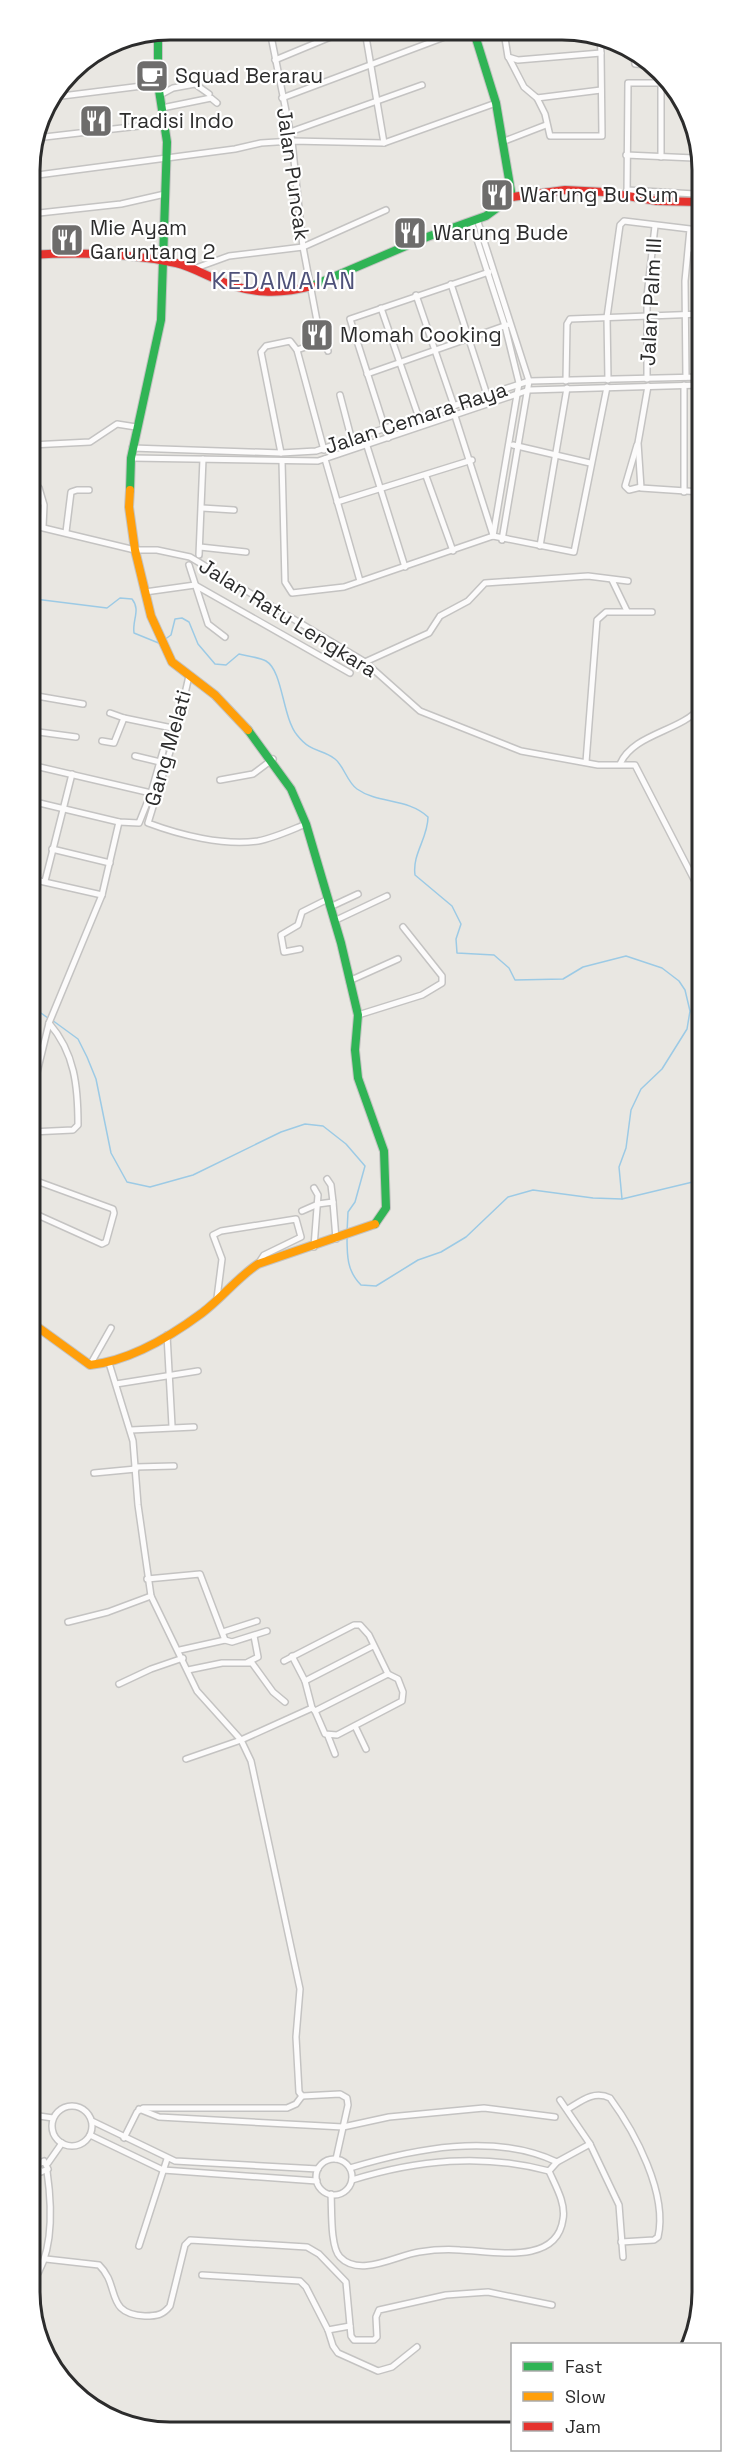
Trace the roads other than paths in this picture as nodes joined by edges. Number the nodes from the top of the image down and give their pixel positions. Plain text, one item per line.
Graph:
1 (272, 40) edge
2 (323, 40) edge
3 (366, 40) edge
4 (436, 40) edge
5 (476, 40) edge
6 (506, 40) edge
7 (158, 42) edge
8 (601, 46) edge
9 (601, 53) junction
10 (509, 58) junction
11 (275, 60) junction
12 (370, 64) junction
13 (658, 83) edge
14 (158, 84) junction
15 (422, 85) dead end
16 (661, 87) edge
17 (601, 90) junction
18 (209, 94) dead end
19 (159, 95) junction
20 (64, 96) edge
21 (282, 98) junction
22 (537, 98) junction
23 (217, 103) dead end
24 (377, 103) junction
25 (496, 103) junction
26 (162, 108) junction
27 (165, 123) junction
28 (546, 124) junction
29 (290, 132) junction
30 (45, 137) edge
31 (292, 141) junction
32 (502, 142) junction
33 (384, 143) junction
34 (626, 155) junction
35 (661, 157) junction
36 (166, 158) junction
37 (692, 159) edge
38 (41, 175) edge
39 (627, 193) junction
40 (165, 194) junction
41 (692, 195) edge
42 (512, 197) junction
43 (692, 202) edge
44 (386, 210) dead end
45 (41, 213) edge
46 (474, 220) junction
47 (655, 226) junction
48 (303, 247) junction
49 (689, 249) joint
50 (41, 254) edge
51 (164, 262) junction
52 (195, 268) junction
53 (491, 271) junction
54 (451, 284) junction
55 (310, 288) junction
56 (416, 295) junction
57 (381, 308) junction
58 (685, 315) junction
59 (692, 315) edge
60 (607, 316) junction
61 (648, 316) junction
62 (508, 325) junction
63 (469, 337) junction
64 (311, 345) dead end
65 (297, 350) junction
66 (435, 350) junction
67 (328, 351) dead end
68 (401, 362) junction
69 (367, 374) junction
70 (686, 377) junction
71 (692, 377) edge
72 (647, 379) junction
73 (608, 380) junction
74 (529, 381) junction
75 (519, 383) junction
76 (566, 384) junction
77 (684, 385) junction
78 (692, 385) edge
79 (648, 386) junction
80 (607, 387) junction
81 (529, 390) junction
82 (518, 392) junction
83 (340, 395) dead end
84 (487, 395) junction
85 (454, 406) junction
86 (456, 416) junction
87 (419, 418) junction
88 (136, 427) junction
89 (386, 430) junction
90 (388, 438) junction
91 (352, 441) junction
92 (638, 443) junction
93 (509, 444) junction
94 (41, 445) edge
95 (367, 446) junction
96 (516, 446) junction
97 (132, 447) junction
98 (177, 449) junction
99 (218, 450) junction
100 (324, 450) junction
101 (281, 453) junction
102 (555, 454) junction
103 (131, 458) junction
104 (180, 459) junction
105 (203, 459) junction
106 (325, 459) junction
107 (218, 460) junction
108 (471, 460) junction
109 (282, 461) junction
110 (590, 463) junction
111 (426, 476) junction
112 (641, 487) junction
113 (89, 490) dead end
114 (380, 490) junction
115 (684, 492) junction
116 (692, 492) edge
117 (41, 494) edge
118 (338, 502) junction
119 (202, 508) junction
120 (234, 510) dead end
121 (43, 526) joint
122 (66, 532) junction
123 (493, 536) junction
124 (502, 540) junction
125 (540, 546) junction
126 (200, 547) junction
127 (135, 550) junction
128 (453, 551) junction
129 (246, 552) dead end
130 (199, 555) dead end
131 (189, 565) dead end
132 (405, 567) junction
133 (612, 580) junction
134 (360, 581) junction
135 (628, 581) dead end
136 (195, 585) junction
137 (145, 592) junction
138 (627, 611) junction
139 (652, 612) dead end
140 (225, 637) dead end
141 (365, 662) junction
142 (350, 673) dead end
143 (189, 676) junction
144 (41, 697) edge
145 (83, 704) dead end
146 (110, 713) dead end
147 (692, 717) edge
148 (124, 718) junction
149 (177, 729) junction
150 (41, 733) edge
151 (76, 738) dead end
152 (102, 741) dead end
153 (163, 751) dead end
154 (135, 756) dead end
155 (273, 759) junction
156 (160, 762) junction
157 (586, 762) junction
158 (620, 764) junction
159 (41, 767) edge
160 (72, 774) junction
161 (220, 780) dead end
162 (151, 793) junction
163 (41, 804) edge
164 (62, 809) junction
165 (119, 822) junction
166 (306, 824) junction
167 (52, 849) junction
168 (110, 863) junction
169 (692, 875) edge
170 (41, 880) edge
171 (45, 881) junction
172 (358, 894) dead end
173 (102, 895) junction
174 (387, 896) dead end
175 (329, 903) junction
176 (334, 921) junction
177 (403, 927) dead end
178 (300, 949) dead end
179 (398, 959) dead end
180 (349, 981) junction
181 (358, 1015) junction
182 (50, 1022) junction
183 (41, 1059) edge
184 (41, 1131) edge
185 (327, 1179) dead end
186 (41, 1182) edge
187 (332, 1185) junction
188 (314, 1188) dead end
189 (318, 1195) junction
190 (333, 1202) junction
191 (318, 1204) junction
192 (302, 1211) dead end
193 (41, 1216) edge
194 (336, 1239) junction
195 (314, 1247) junction
196 (258, 1264) junction
197 (217, 1298) junction
198 (40, 1328) edge
199 (111, 1328) dead end
200 (167, 1335) junction
201 (109, 1363) junction
202 (90, 1365) junction
203 (198, 1371) dead end
204 (169, 1375) junction
205 (116, 1384) junction
206 (172, 1426) junction
207 (194, 1427) dead end
208 (130, 1430) junction
209 (174, 1466) dead end
210 (136, 1468) junction
211 (94, 1473) dead end
212 (147, 1579) junction
213 (151, 1596) junction
214 (256, 1621) dead end
215 (68, 1622) dead end
216 (267, 1631) dead end
217 (223, 1632) junction
218 (254, 1636) junction
219 (225, 1640) junction
220 (374, 1646) junction
221 (180, 1650) junction
222 (292, 1656) junction
223 (183, 1658) junction
224 (284, 1661) dead end
225 (248, 1662) junction
226 (188, 1670) junction
227 (388, 1674) junction
228 (305, 1681) junction
229 (119, 1684) dead end
230 (285, 1702) dead end
231 (313, 1709) junction
232 (355, 1726) junction
233 (328, 1736) junction
234 (241, 1740) junction
235 (366, 1749) dead end
236 (335, 1754) dead end
237 (186, 1759) dead end
238 (302, 2096) junction
239 (560, 2100) dead end
240 (139, 2109) junction
241 (568, 2109) junction
242 (40, 2116) edge
243 (555, 2117) dead end
244 (53, 2118) junction
245 (92, 2121) junction
246 (343, 2127) junction
247 (90, 2135) junction
248 (124, 2138) junction
249 (62, 2143) junction
250 (590, 2144) junction
251 (167, 2159) junction
252 (336, 2159) junction
253 (40, 2162) edge
254 (556, 2162) junction
255 (48, 2163) junction
256 (350, 2168) junction
257 (318, 2169) junction
258 (40, 2170) edge
259 (163, 2170) junction
260 (47, 2171) junction
261 (549, 2171) junction
262 (352, 2180) junction
263 (317, 2181) junction
264 (331, 2194) junction
265 (621, 2242) junction
266 (139, 2246) dead end
267 (623, 2258) dead end
268 (46, 2259) junction
269 (40, 2269) edge
270 (202, 2275) dead end
271 (552, 2305) dead end
272 (350, 2326) junction
273 (328, 2330) junction
274 (417, 2347) dead end

1 - 11 street, Jalan Puncak
2 - 11 street
3 - 12 street
4 - 12 street
5 - 25 street
6 - 10 street
7 - 14 street
8 - 9 street
9 - 10 street
9 - 17 street
10 - 22 street
11 - 21 street, Jalan Puncak
12 - 21 street
12 - 24 street
13 - 34 street
14 - 19 street
14 - 20 street
15 - 24 street
16 - 35 street
17 - 22 street
17 - 28 street
18 - 19 street
19 - 26 street
21 - 29 street, Jalan Puncak
22 - 28 street
23 - 26 street
24 - 29 street
24 - 33 street
25 - 32 street
25 - 33 street
26 - 27 street
27 - 30 street
27 - 36 street
28 - 32 street
29 - 31 street, Jalan Puncak
31 - 33 street
31 - 36 street
31 - 48 street, Jalan Puncak
32 - 42 street
34 - 35 street
34 - 39 street
35 - 37 street
36 - 38 street
36 - 40 street
39 - 41 street
39 - 42 street
39 - 43 street
40 - 45 street
40 - 51 street
42 - 46 street
44 - 48 street
46 - 53 street
46 - 55 street
47 - 49 street
47 - 60 street
47 - 61 street, Jalan Palm III
48 - 52 street
48 - 55 street, Jalan Puncak
49 - 58 street
50 - 51 street
51 - 52 street
51 - 88 street
52 - 55 street
53 - 54 street
53 - 62 street
54 - 56 street
54 - 63 street
55 - 67 street, Jalan Puncak
56 - 57 street
56 - 66 street
57 - 68 street
57 - 69 street
58 - 59 street
58 - 61 street
58 - 70 street
60 - 61 street
60 - 73 street
60 - 76 street
61 - 72 street, Jalan Palm III
62 - 63 street
62 - 74 street
62 - 75 street
63 - 66 street
63 - 84 street
64 - 65 street
65 - 100 street
65 - 101 street
66 - 68 street
66 - 85 street
68 - 69 street
68 - 87 street
69 - 89 street
70 - 71 street
70 - 72 street
72 - 73 street
73 - 76 street
74 - 75 street, Jalan Cemara Raya
74 - 76 street, Jalan Cemara Raya
74 - 81 street
75 - 82 street
75 - 84 street, Jalan Cemara Raya
76 - 80 street
76 - 81 street
76 - 102 street
77 - 78 street
77 - 79 street
77 - 115 street
79 - 80 street
79 - 92 street
80 - 110 street
81 - 82 street
81 - 96 street
82 - 86 street
82 - 93 street
83 - 91 street
84 - 85 street, Jalan Cemara Raya
85 - 87 street, Jalan Cemara Raya
86 - 90 street
86 - 108 street
87 - 89 street, Jalan Cemara Raya
88 - 94 street
88 - 97 street
89 - 90 street
89 - 91 street, Jalan Cemara Raya
90 - 95 street
91 - 100 street, Jalan Cemara Raya
92 - 112 street
92 - 112 street
93 - 96 street
93 - 123 street
95 - 106 street
95 - 114 street
96 - 102 street
96 - 124 street
97 - 98 street, Jalan Cemara Raya
97 - 103 street
98 - 99 street, Jalan Cemara Raya
98 - 104 street
99 - 101 street, Jalan Cemara Raya
99 - 107 street
100 - 101 street, Jalan Cemara Raya
102 - 110 street
102 - 125 street
103 - 104 street
103 - 127 street
104 - 105 street
105 - 107 street
105 - 119 street
106 - 109 street
106 - 118 street
107 - 109 street
108 - 111 street
108 - 123 street
109 - 134 street
110 - 125 street
111 - 114 street
111 - 128 street
112 - 115 street
113 - 122 street
114 - 118 street
114 - 132 street
115 - 116 street
117 - 121 street
118 - 134 street
119 - 120 street
119 - 126 street
121 - 122 street, Jalan Ratu Lengkara
122 - 127 street, Jalan Ratu Lengkara
123 - 124 street
123 - 128 street
124 - 125 street
126 - 129 street
126 - 130 street
127 - 137 street
127 - 141 street, Jalan Ratu Lengkara
128 - 132 street
131 - 136 street
132 - 134 street
133 - 135 street
133 - 138 street
133 - 141 street
136 - 137 street
136 - 140 street
136 - 142 street
137 - 143 street
138 - 139 street
138 - 157 street
141 - 157 street, Jalan Ratu Lengkara
143 - 149 street, Gang Melati
143 - 155 street
144 - 145 street
146 - 148 street
147 - 158 street
148 - 149 street
148 - 152 street
149 - 166 street, Gang Melati
150 - 151 street
153 - 156 street
154 - 156 street
155 - 161 street
155 - 166 street
156 - 162 street
157 - 158 street, Jalan Ratu Lengkara
158 - 169 street, Jalan Ratu Lengkara
159 - 160 street
160 - 162 street
160 - 164 street
162 - 165 street
163 - 164 street
164 - 165 street
164 - 167 street
165 - 168 street
166 - 175 street
167 - 168 street
167 - 171 street
168 - 173 street
170 - 171 street
171 - 173 street
172 - 175 street
173 - 182 street
174 - 176 street
175 - 176 street
175 - 178 street
176 - 180 street
177 - 181 street
179 - 180 street
180 - 181 street
181 - 194 street
182 - 183 street
182 - 184 street
185 - 187 street
186 - 193 street
187 - 189 street
187 - 190 street
188 - 189 street
189 - 191 street
190 - 191 street
190 - 194 street
191 - 192 street
191 - 195 street
194 - 195 street
195 - 196 street
196 - 197 street
196 - 197 street
197 - 200 street
198 - 202 street
199 - 202 street
200 - 201 street
200 - 204 street
201 - 202 street
201 - 205 street
203 - 204 street
204 - 205 street
204 - 206 street
205 - 208 street
206 - 207 street
206 - 208 street
208 - 210 street
209 - 210 street
210 - 211 street
210 - 212 street
212 - 213 street
212 - 217 street
213 - 215 street
213 - 221 street
214 - 217 street
216 - 218 street
217 - 219 street
218 - 219 street
218 - 225 street
219 - 221 street
220 - 222 street
220 - 227 street
220 - 228 street
221 - 223 street
222 - 224 street
222 - 228 street
223 - 226 street
223 - 229 street
225 - 226 street
225 - 230 street
226 - 234 street
227 - 231 street
227 - 232 street
228 - 231 street
231 - 233 street
231 - 234 street
232 - 233 street
232 - 235 street
233 - 236 street
234 - 237 street
234 - 238 street
238 - 240 street
238 - 246 street
239 - 241 street
240 - 246 street
240 - 248 street
241 - 250 street
241 - 265 street
242 - 244 street
243 - 246 street
244 - 245 street
244 - 249 street
245 - 247 street
245 - 248 street
246 - 252 street
247 - 249 street
247 - 259 street
248 - 251 street
249 - 255 street
250 - 254 street
250 - 265 street
251 - 257 street
251 - 259 street
252 - 256 street
252 - 257 street
253 - 255 street
254 - 256 street
254 - 261 street
255 - 260 street
256 - 262 street
257 - 263 street
258 - 260 street
259 - 263 street
259 - 266 street
260 - 268 street
261 - 262 street
261 - 264 street
262 - 264 street
263 - 264 street
265 - 267 street
268 - 269 street
268 - 272 street
270 - 273 street
271 - 272 street
272 - 273 street
273 - 274 street

